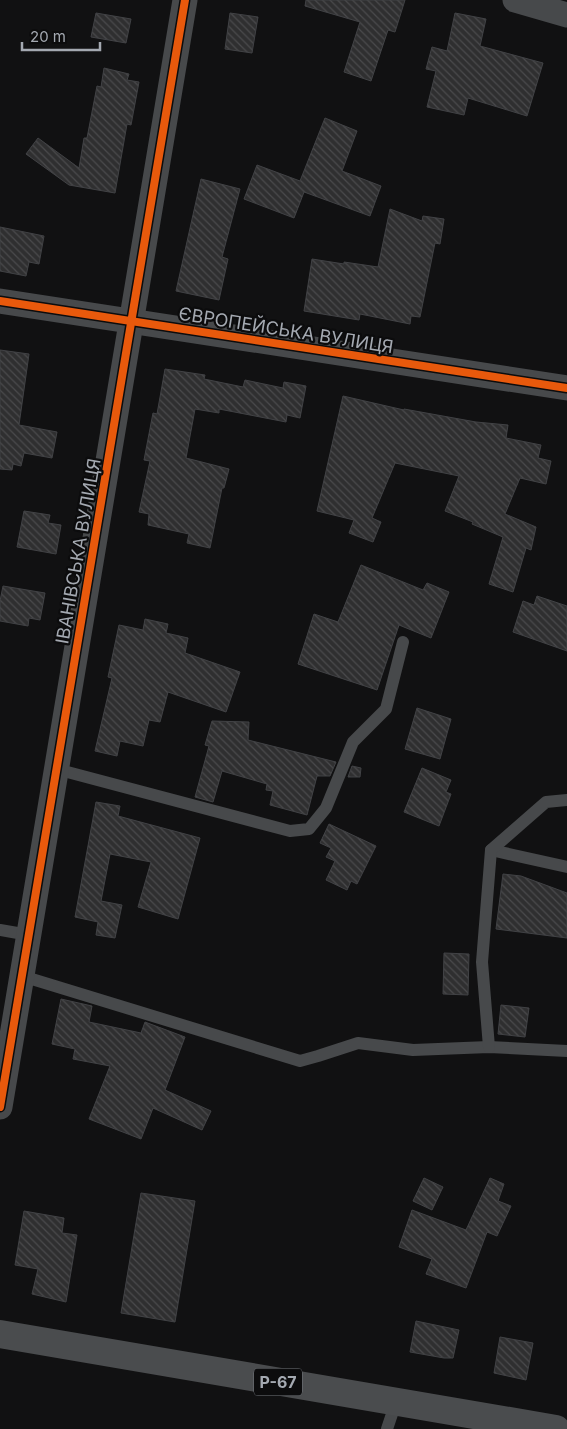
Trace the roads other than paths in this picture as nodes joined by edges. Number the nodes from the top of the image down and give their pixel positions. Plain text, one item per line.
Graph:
1 (185, 0) edge
2 (515, 0) edge
3 (567, 15) edge
4 (0, 301) edge
5 (132, 321) junction
6 (567, 388) edge
7 (403, 642) dead end
8 (56, 769) junction
9 (567, 800) edge
10 (490, 850) junction
11 (567, 867) edge
12 (0, 930) edge
13 (29, 935) junction
14 (22, 976) junction
15 (489, 1047) junction
16 (567, 1051) edge
17 (0, 1107) edge
18 (0, 1334) edge
19 (396, 1402) junction
20 (387, 1429) edge
21 (556, 1429) edge

1 - 5 street, ІВАНІВСЬКА ВУЛИЦЯ
2 - 3 street
4 - 5 street, ЄВРОПЕЙСЬКА ВУЛИЦЯ
5 - 6 street, ЄВРОПЕЙСЬКА ВУЛИЦЯ
5 - 8 street, ІВАНІВСЬКА ВУЛИЦЯ
7 - 8 lane
8 - 13 street, ІВАНІВСЬКА ВУЛИЦЯ
9 - 10 lane
10 - 11 lane
10 - 15 lane
12 - 13 lane
13 - 14 street, ІВАНІВСЬКА ВУЛИЦЯ
14 - 15 lane
14 - 17 street, ІВАНІВСЬКА ВУЛИЦЯ
15 - 16 lane
18 - 19 main road, Р-67
19 - 20 lane
19 - 21 main road, Р-67

